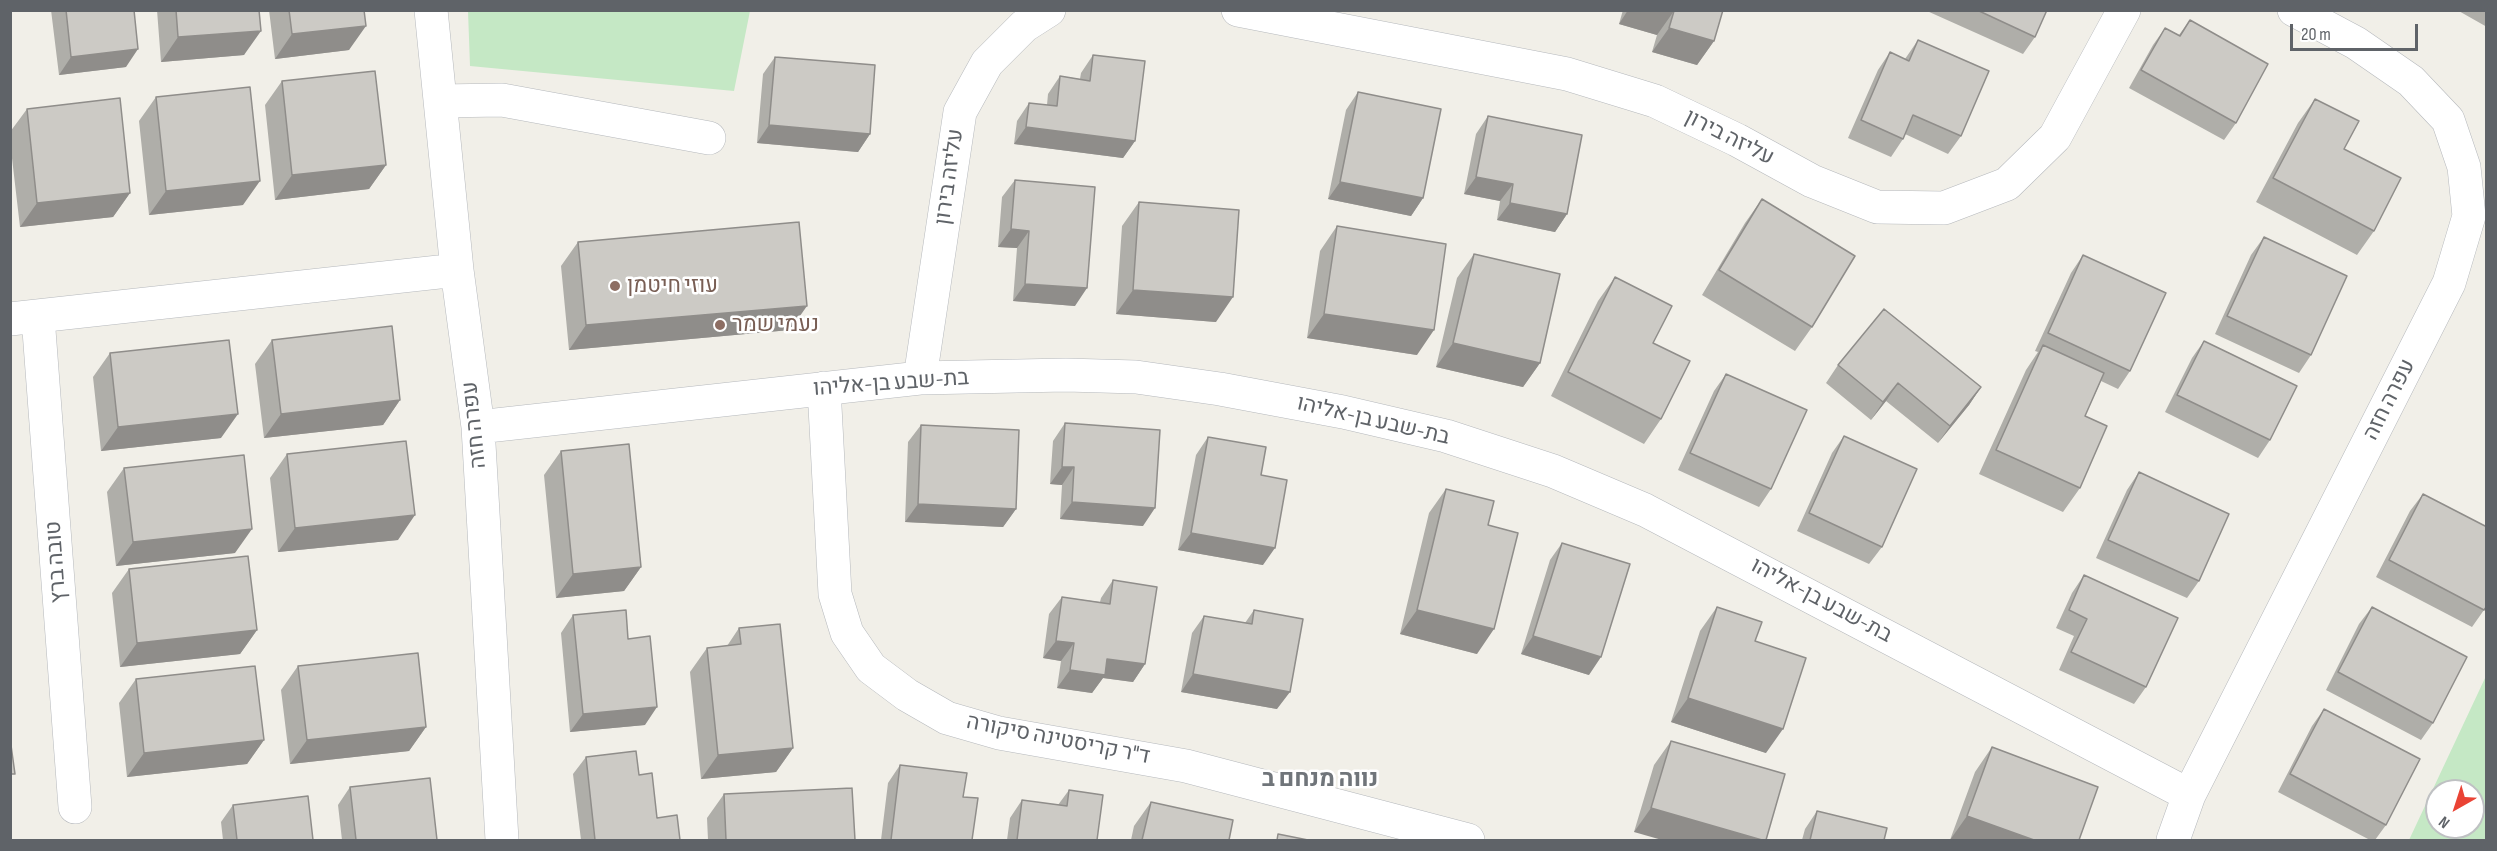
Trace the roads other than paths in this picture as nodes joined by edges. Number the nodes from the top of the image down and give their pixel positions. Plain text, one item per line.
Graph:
1 (431, 10) edge
2 (1049, 10) edge
3 (1238, 10) edge
4 (2124, 10) edge
5 (2294, 10) edge
6 (440, 101) junction
7 (709, 138) dead end
8 (457, 270) junction
9 (24, 318) edge
10 (920, 378) junction
11 (824, 388) junction
12 (478, 427) junction
13 (2189, 795) junction
14 (75, 807) dead end
15 (502, 840) edge
16 (1468, 840) edge
17 (2173, 840) edge

1 - 6 street, עפרה חזה
2 - 10 street, עליזה בירון
3 - 4 street, עליזה בירון
5 - 13 street, עפרה חזה
6 - 7 street
6 - 8 street, עפרה חזה
8 - 9 street, טובה ברץ
8 - 12 street, עפרה חזה
9 - 14 street, טובה ברץ
10 - 11 street, בת-שבע בן-אליהו
10 - 13 street, בת-שבע בן-אליהו
11 - 12 street, בת-שבע בן-אליהו
11 - 16 street, ד"ר קריסטינה סיקורה
12 - 15 street, עפרה חזה
13 - 17 street, עפרה חזה

